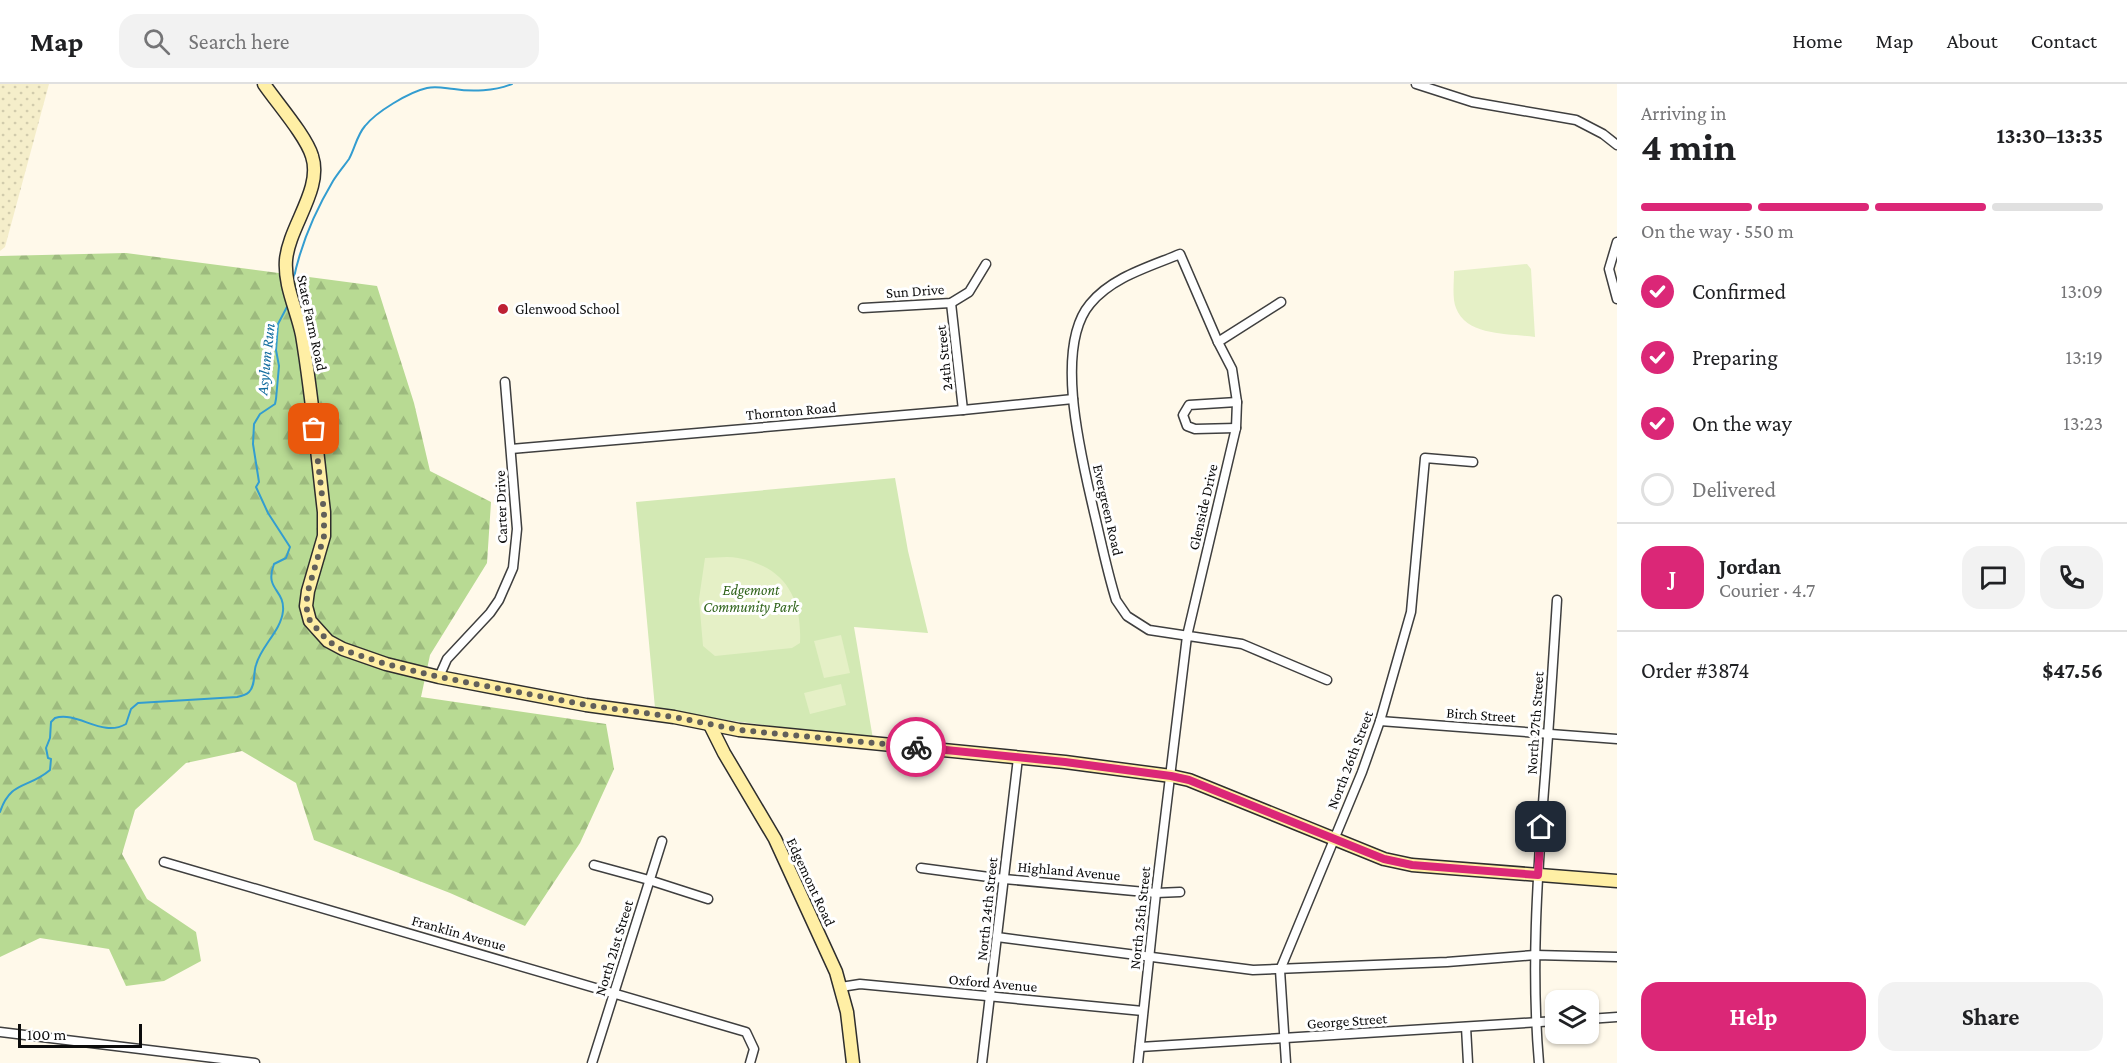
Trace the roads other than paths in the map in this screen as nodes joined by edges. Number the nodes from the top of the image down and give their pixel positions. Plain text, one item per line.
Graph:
1 (264, 84) edge
2 (1416, 84) edge
3 (1617, 145) edge
4 (1617, 242) edge
5 (1180, 254) joint
6 (986, 264) dead end
7 (1617, 299) edge
8 (1281, 302) dead end
9 (951, 303) junction
10 (863, 308) dead end
11 (1218, 342) junction
12 (505, 382) dead end
13 (1073, 399) junction
14 (1237, 402) junction
15 (963, 410) junction
16 (1236, 429) junction
17 (511, 449) junction
18 (1473, 462) dead end
19 (1557, 600) dead end
20 (1187, 636) junction
21 (439, 677) junction
22 (1327, 680) dead end
23 (1380, 721) junction
24 (710, 725) junction
25 (1548, 733) junction
26 (1617, 739) edge
27 (1018, 758) junction
28 (1171, 776) junction
29 (1334, 838) junction
30 (662, 841) dead end
31 (164, 861) dead end
32 (594, 865) dead end
33 (921, 868) dead end
34 (1538, 875) junction
35 (1004, 879) junction
36 (649, 880) junction
37 (1617, 881) edge
38 (1180, 892) dead end
39 (1156, 893) junction
40 (708, 899) dead end
41 (997, 937) junction
42 (1534, 955) junction
43 (1150, 956) junction
44 (1617, 957) edge
45 (1280, 970) junction
46 (841, 987) junction
47 (614, 993) junction
48 (991, 996) junction
49 (1143, 1011) junction
50 (1617, 1017) edge
51 (1599, 1018) edge
52 (1535, 1022) junction
53 (1545, 1022) edge
54 (1466, 1027) junction
55 (0, 1032) edge
56 (1283, 1038) junction
57 (1140, 1047) junction
58 (255, 1063) edge
59 (592, 1063) edge
60 (750, 1063) edge
61 (853, 1063) edge
62 (982, 1063) edge
63 (1138, 1063) edge
64 (1286, 1063) edge
65 (1468, 1063) edge
66 (1539, 1063) edge

1 - 21 street, State Farm Road
2 - 3 street
4 - 7 street
5 - 11 street, Glenside Drive
5 - 13 street, Evergreen Road
6 - 9 street, Sun Drive
8 - 11 street
9 - 10 street, Sun Drive
9 - 15 street, 24th Street
11 - 14 street, Glenside Drive
12 - 17 street, Carter Drive
13 - 15 street, Thornton Road
13 - 20 street, Evergreen Road
14 - 16 street, Glenside Drive
14 - 16 street
15 - 17 street, Thornton Road
16 - 20 street, Glenside Drive
17 - 21 street, Carter Drive
18 - 23 street, North 26th Street
19 - 25 street, North 27th Street
20 - 22 street, Evergreen Road
20 - 28 street, Glenside Drive
21 - 24 street
23 - 25 street, Birch Street
23 - 29 street, North 26th Street
24 - 27 street
24 - 46 street, Edgemont Road
25 - 26 street, Birch Street
25 - 34 street, North 27th Street
27 - 28 street
27 - 35 street, North 24th Street
28 - 29 street
28 - 39 street, North 25th Street
29 - 34 street
29 - 45 street, North 26th Street
30 - 36 street, North 21st Street
31 - 47 street, Franklin Avenue
32 - 36 street
33 - 35 street, Highland Avenue
34 - 37 street
34 - 42 street, North 27th Street
35 - 39 street, Highland Avenue
35 - 41 street, North 24th Street
36 - 40 street
36 - 47 street, North 21st Street
38 - 39 street, Highland Avenue
39 - 43 street, North 25th Street
41 - 43 street
41 - 48 street, North 24th Street
42 - 44 street
42 - 45 street
42 - 52 street, North 27th Street
43 - 45 street
43 - 49 street, North 25th Street
45 - 56 street, North 26th Street
46 - 48 street, Oxford Avenue
46 - 61 street, Edgemont Road
47 - 59 street, North 21st Street
47 - 60 street, Franklin Avenue
48 - 49 street, Oxford Avenue
48 - 62 street, North 24th Street
49 - 57 street, North 25th Street
50 - 51 street
52 - 53 street, George Street
52 - 54 street, George Street
52 - 66 street, North 27th Street
54 - 56 street, George Street
54 - 65 street
55 - 58 street
56 - 57 street, George Street
56 - 64 street, North 26th Street
57 - 63 street, North 25th Street

